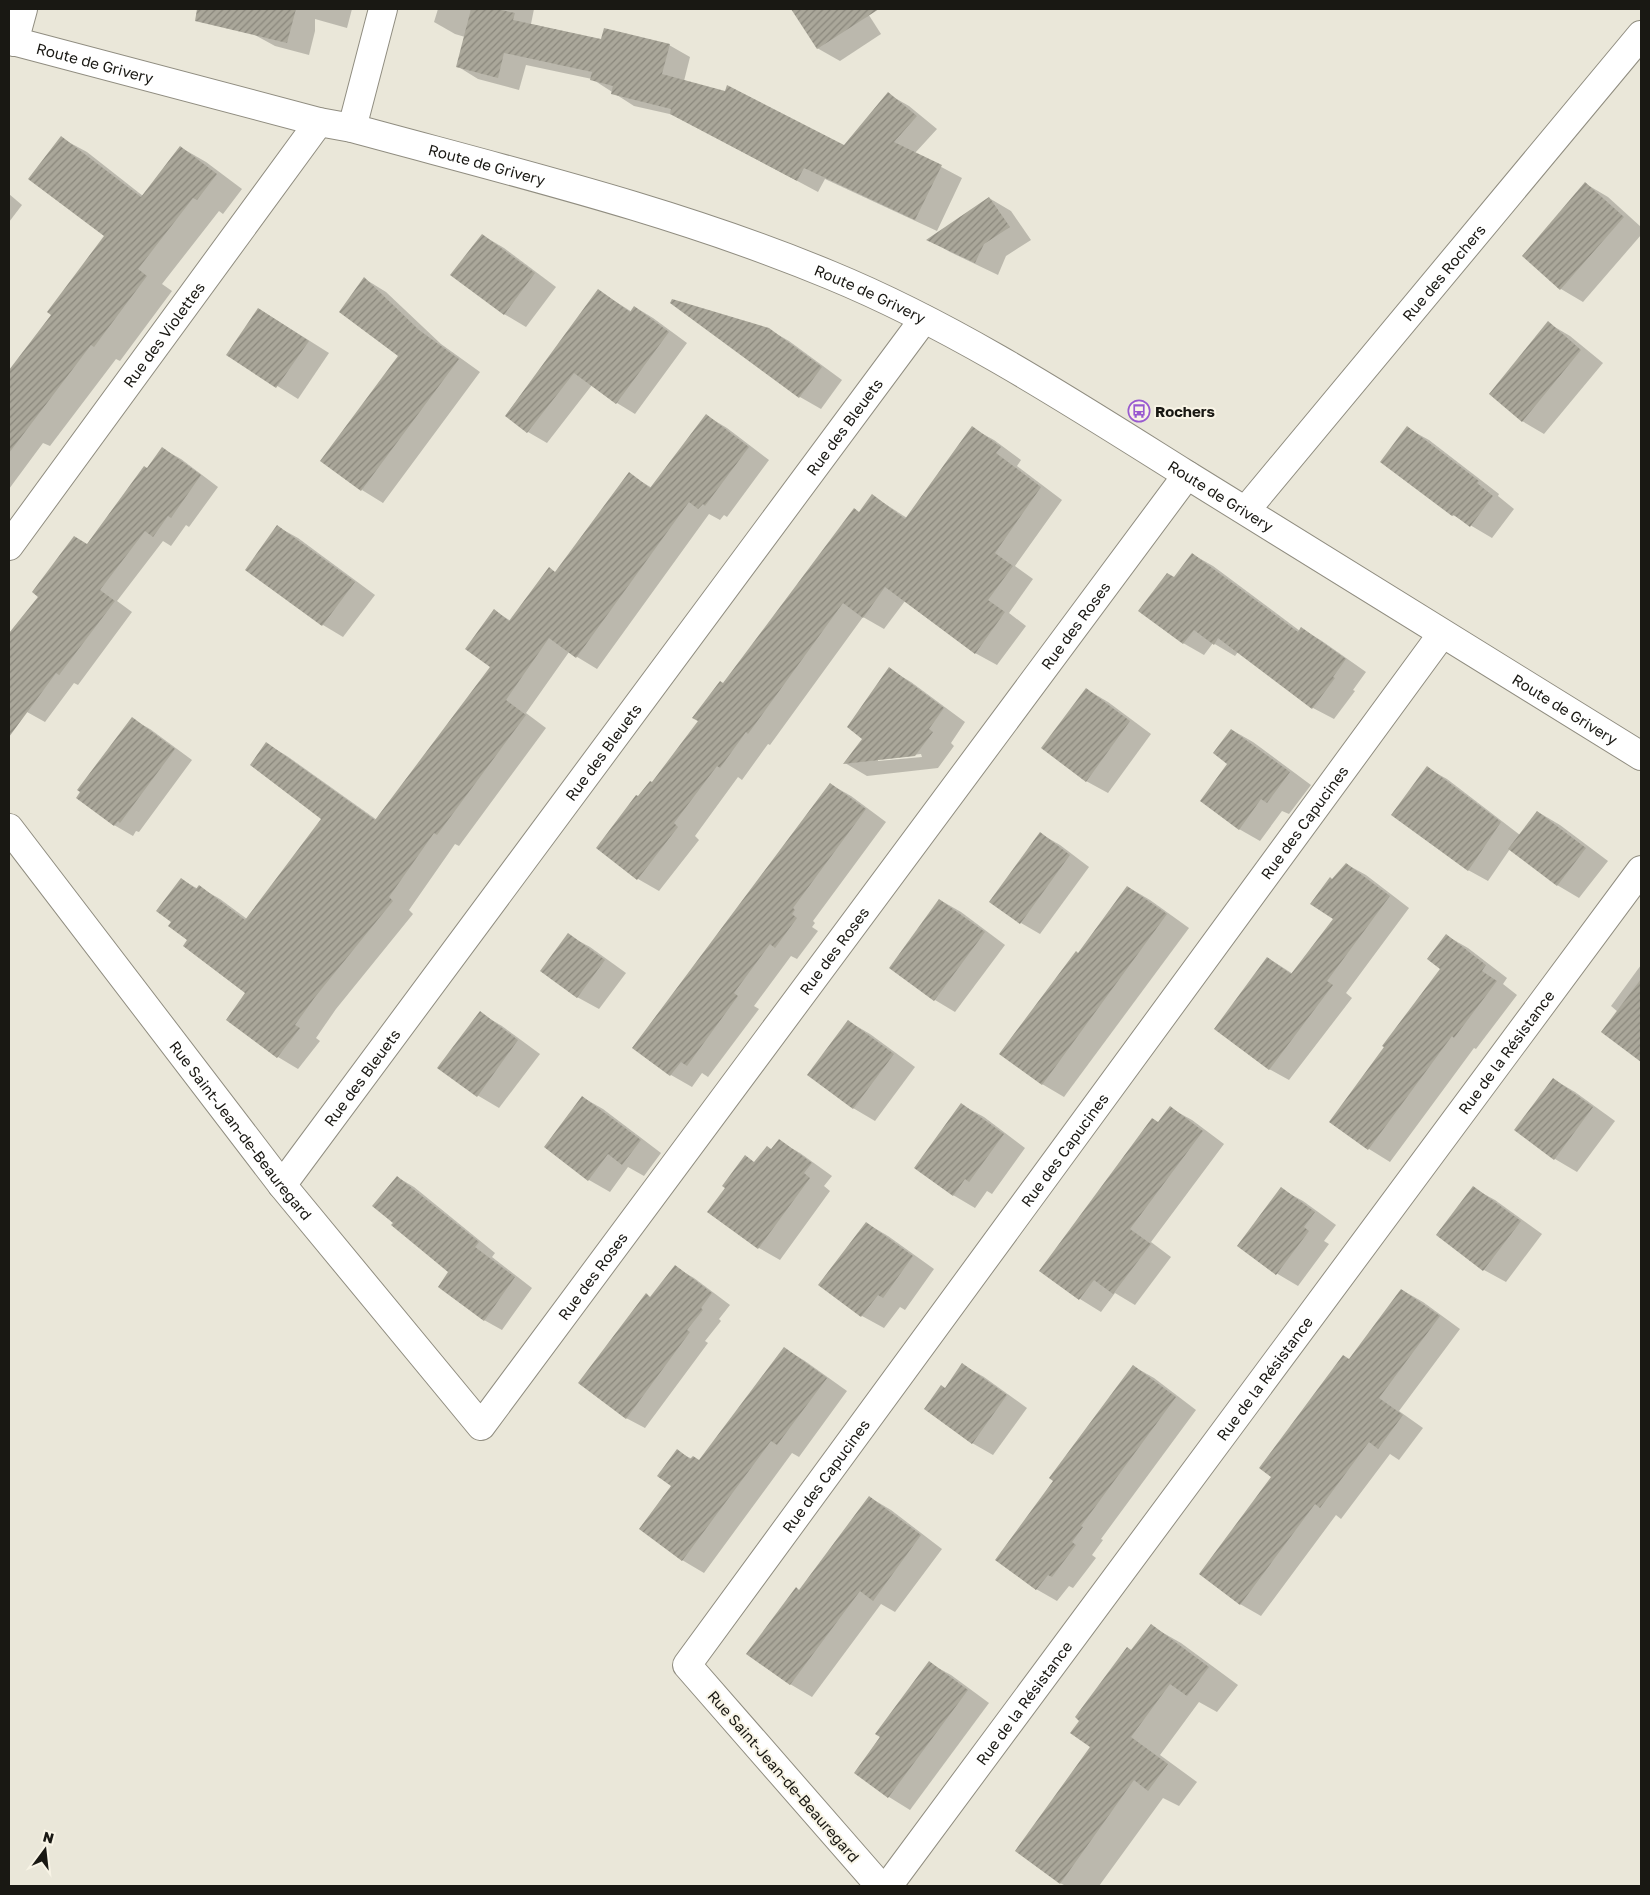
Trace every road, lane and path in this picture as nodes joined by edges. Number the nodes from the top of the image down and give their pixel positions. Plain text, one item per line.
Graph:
1 (23, 9) edge
2 (383, 9) edge
3 (1641, 35) edge
4 (11, 41) edge
5 (319, 122) junction
6 (352, 128) junction
7 (924, 319) junction
8 (1187, 474) junction
9 (1246, 510) junction
10 (9, 546) edge
11 (1442, 634) junction
12 (1641, 756) edge
13 (9, 828) edge
14 (1641, 870) edge
15 (282, 1185) junction
16 (481, 1426) joint
17 (687, 1665) joint
18 (880, 1886) edge
19 (888, 1886) edge

1 - 4 street
2 - 6 street
3 - 9 street, Rue des Rochers
4 - 5 street, Route de Grivery
5 - 6 street, Route de Grivery
5 - 10 street, Rue des Violettes
6 - 7 street, Route de Grivery
7 - 8 street, Route de Grivery
7 - 15 street, Rue des Bleuets
8 - 9 street, Route de Grivery
8 - 16 street, Rue des Roses
9 - 11 street, Route de Grivery
11 - 12 street, Route de Grivery
11 - 17 street, Rue des Capucines
13 - 15 street, Rue Saint-Jean-de-Beauregard
14 - 19 street, Rue de la Résistance
15 - 16 street, Rue Saint-Jean-de-Beauregard
17 - 18 street, Rue Saint-Jean-de-Beauregard

